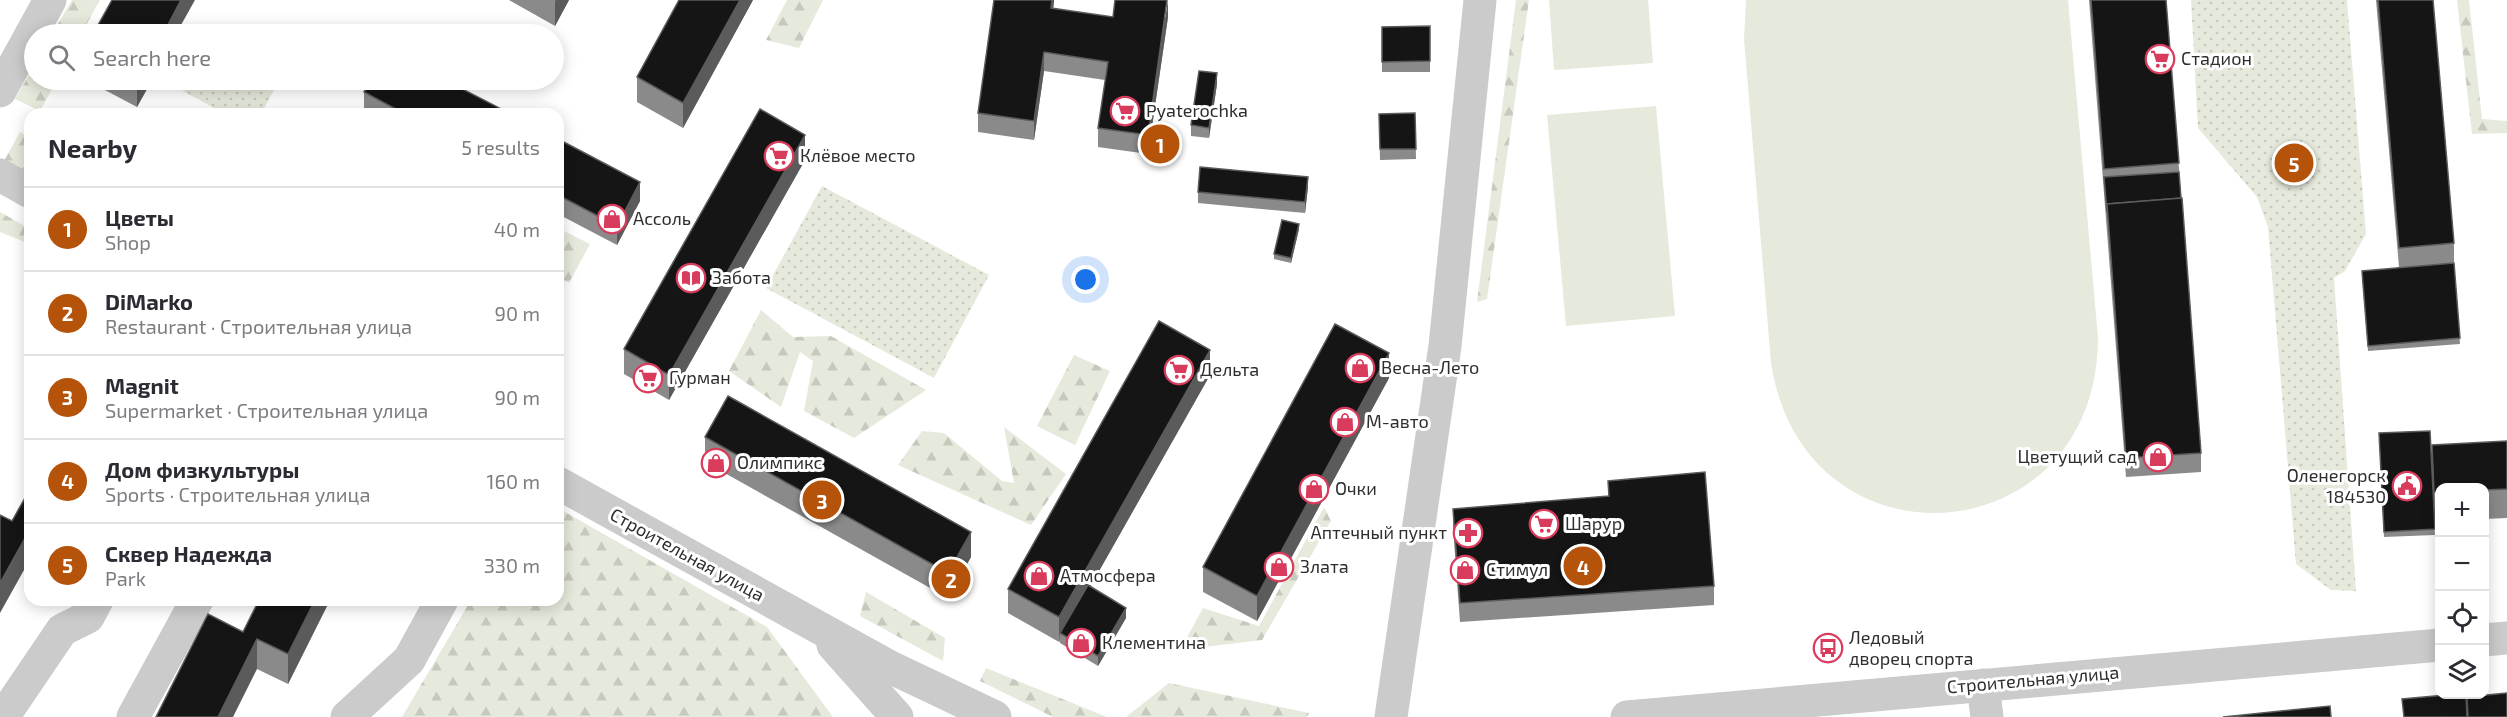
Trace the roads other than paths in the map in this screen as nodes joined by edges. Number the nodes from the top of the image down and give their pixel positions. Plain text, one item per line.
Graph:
1 (50, 0) edge
2 (1480, 0) edge
3 (37, 24) edge
4 (24, 47) edge
5 (0, 91) edge
6 (0, 175) edge
7 (24, 189) edge
8 (564, 486) edge
9 (94, 606) edge
10 (194, 606) edge
11 (439, 606) edge
12 (816, 626) junction
13 (2507, 638) edge
14 (2489, 640) edge
15 (2435, 645) edge
16 (1983, 685) junction
17 (3, 717) edge
18 (133, 717) edge
19 (347, 717) edge
20 (897, 717) edge
21 (994, 717) edge
22 (1391, 717) edge
23 (1627, 717) edge
24 (1987, 717) edge

1 - 3 street
2 - 22 street
4 - 5 street
6 - 7 street
8 - 12 street, Строительная улица
9 - 17 street
10 - 18 street
11 - 19 street
12 - 20 street, Строительная улица
12 - 21 street, Строительная улица
13 - 14 street
15 - 16 street, Строительная улица
16 - 23 street, Строительная улица
16 - 24 street

